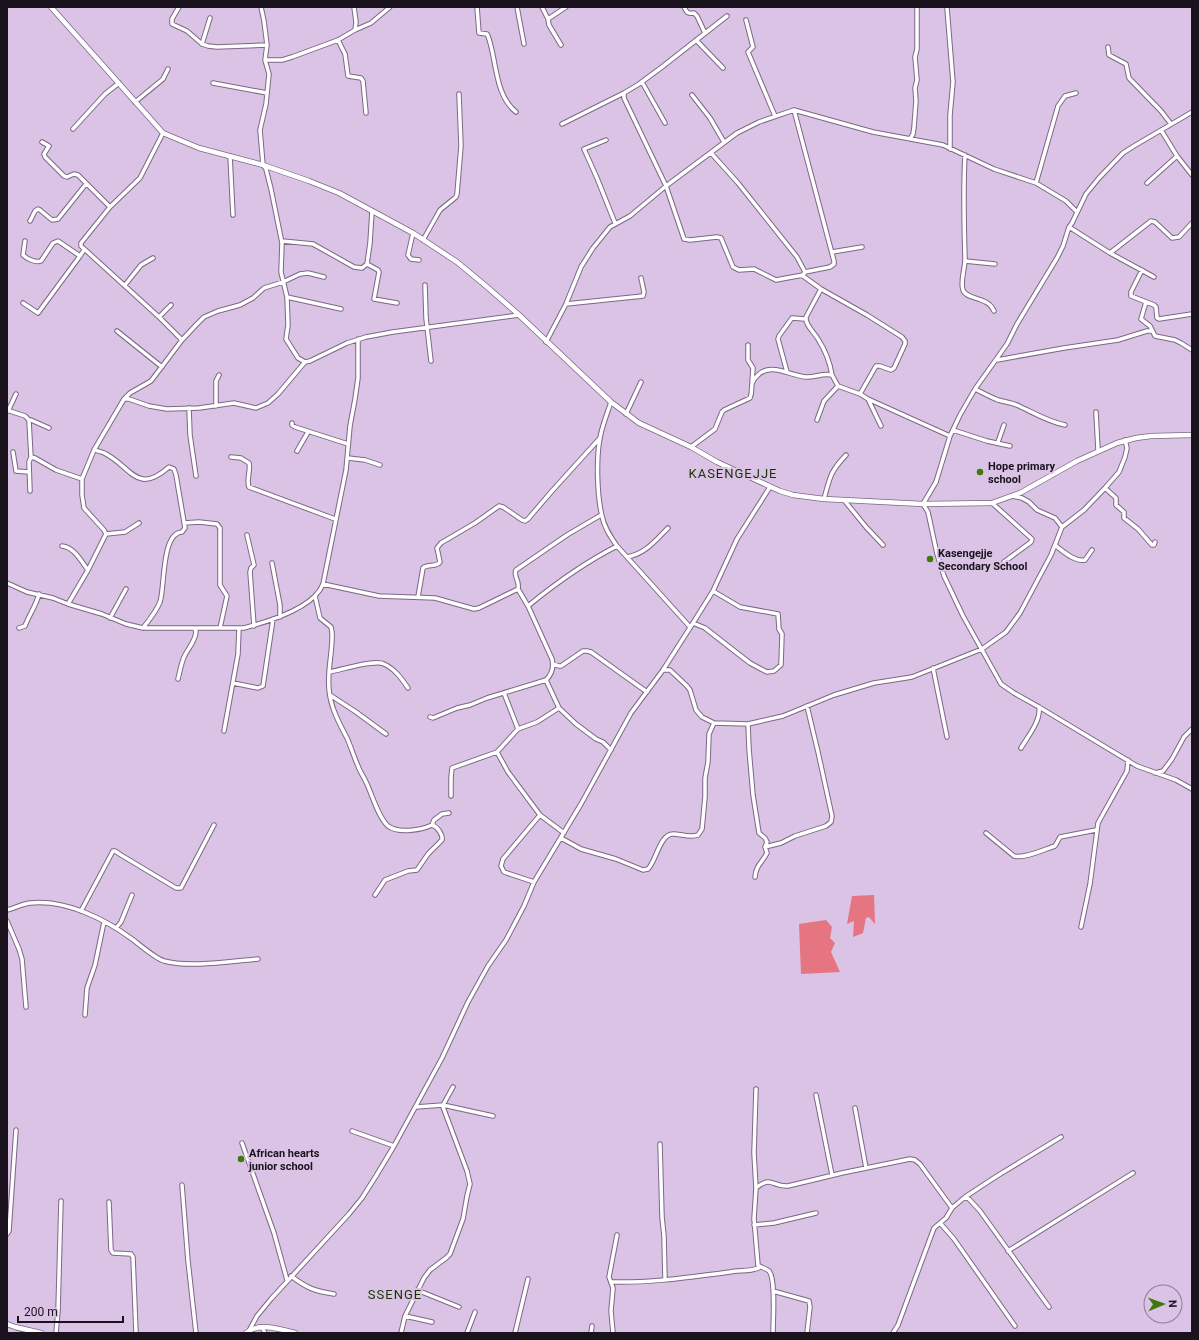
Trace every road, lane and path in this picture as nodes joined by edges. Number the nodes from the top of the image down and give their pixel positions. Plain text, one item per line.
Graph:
1 (51, 7) edge
2 (179, 7) edge
3 (261, 7) edge
4 (354, 7) edge
5 (390, 7) edge
6 (477, 7) edge
7 (517, 7) edge
8 (542, 7) edge
9 (566, 7) edge
10 (684, 7) edge
11 (918, 7) edge
12 (947, 8) dead end
13 (726, 16) dead end
14 (210, 18) dead end
15 (548, 19) junction
16 (746, 20) dead end
17 (355, 30) junction
18 (705, 33) junction
19 (338, 40) junction
20 (696, 40) junction
21 (202, 44) junction
22 (524, 44) dead end
23 (267, 45) junction
24 (561, 45) dead end
25 (1108, 47) dead end
26 (265, 60) junction
27 (723, 68) dead end
28 (168, 69) dead end
29 (213, 82) dead end
30 (642, 82) junction
31 (119, 83) junction
32 (267, 92) junction
33 (624, 93) junction
34 (459, 94) dead end
35 (1076, 94) dead end
36 (692, 95) dead end
37 (135, 102) junction
38 (794, 110) junction
39 (516, 112) dead end
40 (1192, 112) edge
41 (366, 113) dead end
42 (775, 116) junction
43 (665, 123) dead end
44 (562, 124) dead end
45 (1171, 124) junction
46 (73, 129) dead end
47 (1161, 130) junction
48 (163, 133) junction
49 (910, 139) junction
50 (606, 140) dead end
51 (42, 142) dead end
52 (724, 142) junction
53 (950, 148) junction
54 (711, 153) junction
55 (965, 155) junction
56 (230, 156) junction
57 (1176, 156) junction
58 (263, 165) junction
59 (1192, 175) edge
60 (1036, 183) junction
61 (1147, 183) dead end
62 (86, 184) junction
63 (666, 186) junction
64 (110, 207) junction
65 (372, 211) junction
66 (1076, 211) junction
67 (233, 214) dead end
68 (30, 221) dead end
69 (615, 223) junction
70 (1192, 223) edge
71 (1068, 227) junction
72 (413, 233) junction
73 (423, 240) junction
74 (25, 241) dead end
75 (282, 241) junction
76 (862, 247) dead end
77 (83, 248) junction
78 (832, 252) junction
79 (1110, 253) junction
80 (80, 256) junction
81 (153, 258) dead end
82 (419, 260) dead end
83 (965, 261) junction
84 (367, 264) junction
85 (995, 264) dead end
86 (1142, 270) junction
87 (804, 273) junction
88 (324, 277) dead end
89 (1154, 277) dead end
90 (641, 278) dead end
91 (283, 282) junction
92 (125, 285) junction
93 (425, 285) dead end
94 (820, 289) junction
95 (287, 297) junction
96 (1146, 302) junction
97 (396, 303) dead end
98 (23, 304) dead end
99 (566, 304) junction
100 (171, 305) dead end
101 (341, 309) dead end
102 (994, 311) dead end
103 (1192, 314) edge
104 (519, 315) junction
105 (159, 317) junction
106 (806, 319) junction
107 (427, 327) junction
108 (1152, 330) junction
109 (117, 331) dead end
110 (358, 339) junction
111 (182, 340) junction
112 (546, 342) junction
113 (748, 345) dead end
114 (1192, 350) edge
115 (997, 360) junction
116 (431, 361) dead end
117 (305, 362) junction
118 (162, 367) junction
119 (787, 372) junction
120 (219, 375) dead end
121 (832, 375) junction
122 (641, 382) dead end
123 (752, 383) junction
124 (838, 386) junction
125 (975, 389) junction
126 (16, 394) dead end
127 (860, 394) junction
128 (124, 399) junction
129 (868, 399) junction
130 (611, 402) junction
131 (216, 406) junction
132 (189, 408) junction
133 (8, 411) edge
134 (1096, 412) dead end
135 (626, 414) junction
136 (29, 420) junction
137 (817, 420) dead end
138 (292, 423) dead end
139 (1004, 425) dead end
140 (1065, 425) dead end
141 (880, 426) dead end
142 (49, 428) dead end
143 (953, 430) junction
144 (308, 432) junction
145 (1192, 435) edge
146 (950, 436) junction
147 (600, 438) junction
148 (1125, 440) junction
149 (998, 442) junction
150 (348, 444) junction
151 (1010, 446) dead end
152 (691, 447) junction
153 (94, 450) junction
154 (1098, 450) junction
155 (297, 451) dead end
156 (13, 452) dead end
157 (846, 455) dead end
158 (31, 457) junction
159 (231, 457) dead end
160 (348, 458) junction
161 (380, 465) dead end
162 (29, 472) junction
163 (196, 476) dead end
164 (82, 480) junction
165 (770, 487) junction
166 (1105, 488) junction
167 (30, 491) dead end
168 (1012, 496) junction
169 (824, 499) junction
170 (844, 500) junction
171 (992, 503) junction
172 (923, 504) junction
173 (602, 515) junction
174 (335, 519) junction
175 (139, 523) dead end
176 (184, 523) junction
177 (1062, 527) junction
178 (668, 528) dead end
179 (106, 534) junction
180 (247, 535) dead end
181 (1155, 542) dead end
182 (883, 545) dead end
183 (62, 546) dead end
184 (617, 546) junction
185 (1056, 546) junction
186 (1092, 550) dead end
187 (627, 557) junction
188 (1004, 562) dead end
189 (272, 563) dead end
190 (88, 570) junction
191 (7, 584) edge
192 (323, 584) junction
193 (126, 589) dead end
194 (518, 589) junction
195 (713, 591) junction
196 (40, 594) junction
197 (315, 596) junction
198 (418, 597) junction
199 (68, 604) junction
200 (528, 606) junction
201 (280, 617) junction
202 (110, 618) junction
203 (273, 619) junction
204 (693, 624) junction
205 (254, 626) junction
206 (690, 627) junction
207 (19, 628) dead end
208 (143, 628) junction
209 (194, 628) junction
210 (220, 628) junction
211 (239, 628) junction
212 (982, 649) junction
213 (553, 664) junction
214 (933, 668) junction
215 (663, 670) junction
216 (329, 672) junction
217 (178, 678) dead end
218 (546, 680) junction
219 (234, 683) junction
220 (408, 688) dead end
221 (647, 692) junction
222 (504, 693) junction
223 (330, 696) junction
224 (807, 706) junction
225 (1039, 707) junction
226 (559, 708) junction
227 (430, 717) dead end
228 (714, 723) junction
229 (748, 724) junction
230 (518, 729) junction
231 (1192, 729) edge
232 (224, 731) dead end
233 (386, 734) dead end
234 (947, 737) dead end
235 (1021, 748) dead end
236 (611, 750) junction
237 (497, 752) junction
238 (1128, 760) junction
239 (1154, 773) junction
240 (1192, 789) edge
241 (451, 796) dead end
242 (448, 812) dead end
243 (540, 815) junction
244 (214, 825) dead end
245 (432, 825) junction
246 (1096, 830) junction
247 (564, 833) junction
248 (986, 833) dead end
249 (561, 838) junction
250 (765, 847) junction
251 (755, 877) dead end
252 (534, 882) junction
253 (132, 895) dead end
254 (375, 895) dead end
255 (7, 910) edge
256 (80, 911) junction
257 (7, 921) edge
258 (104, 922) junction
259 (1081, 927) dead end
260 (116, 928) junction
261 (258, 959) dead end
262 (26, 1007) dead end
263 (85, 1015) dead end
264 (453, 1086) dead end
265 (756, 1089) dead end
266 (816, 1095) dead end
267 (443, 1105) junction
268 (416, 1107) junction
269 (855, 1108) dead end
270 (493, 1116) dead end
271 (16, 1130) dead end
272 (352, 1131) dead end
273 (1061, 1137) dead end
274 (242, 1143) dead end
275 (660, 1144) dead end
276 (394, 1146) junction
277 (866, 1168) junction
278 (1133, 1173) dead end
279 (832, 1175) junction
280 (182, 1185) dead end
281 (756, 1188) junction
282 (965, 1196) junction
283 (61, 1201) dead end
284 (109, 1202) dead end
285 (952, 1208) junction
286 (816, 1213) dead end
287 (940, 1223) junction
288 (754, 1225) junction
289 (7, 1234) edge
290 (617, 1235) dead end
291 (1008, 1251) junction
292 (760, 1266) junction
293 (291, 1276) junction
294 (528, 1279) dead end
295 (665, 1279) junction
296 (287, 1280) junction
297 (611, 1282) junction
298 (417, 1290) junction
299 (773, 1291) junction
300 (334, 1294) dead end
301 (459, 1307) dead end
302 (1049, 1307) dead end
303 (475, 1312) dead end
304 (405, 1316) junction
305 (432, 1322) dead end
306 (7, 1324) edge
307 (592, 1326) dead end
308 (1015, 1326) dead end
309 (262, 1327) junction
310 (250, 1329) junction
311 (41, 1333) edge
312 (56, 1333) edge
313 (136, 1333) edge
314 (196, 1333) edge
315 (246, 1333) edge
316 (265, 1333) edge
317 (295, 1333) edge
318 (401, 1333) edge
319 (467, 1333) edge
320 (515, 1333) edge
321 (591, 1333) edge
322 (613, 1333) edge
323 (773, 1333) edge
324 (807, 1333) edge
325 (893, 1333) edge

1 - 31 street
2 - 21 street
3 - 23 street
4 - 17 street
5 - 17 street
6 - 39 street
7 - 22 street
8 - 15 street
9 - 15 street
10 - 18 street
11 - 49 street
12 - 53 street
13 - 18 street
14 - 21 street
15 - 24 street
16 - 42 street
17 - 19 street
18 - 20 street
19 - 26 street
19 - 41 street
20 - 27 street
20 - 30 street
21 - 23 street
23 - 26 street
25 - 45 street
26 - 32 street
28 - 37 street
29 - 32 street
30 - 33 street
30 - 43 street
31 - 37 street
31 - 46 street
32 - 58 street
33 - 44 street
33 - 63 street
34 - 73 street
35 - 60 street
36 - 52 street
37 - 48 street
38 - 42 street
38 - 49 street
38 - 78 street
40 - 45 street
42 - 52 street
45 - 47 street
47 - 57 street
47 - 66 street
48 - 56 street
48 - 64 street
49 - 53 street
50 - 69 street
51 - 62 street
52 - 54 street
53 - 55 street
54 - 63 street
54 - 87 street
55 - 60 street
55 - 83 street
56 - 58 street
56 - 67 street
57 - 59 street
57 - 61 street
58 - 65 street
58 - 75 street
60 - 66 street
62 - 64 street
62 - 68 street
63 - 69 street
63 - 87 street
64 - 77 street
65 - 72 street
65 - 84 street
66 - 71 street
69 - 99 street
70 - 79 street
71 - 79 street
71 - 115 street
72 - 73 street
72 - 82 street
73 - 104 street
74 - 80 street
75 - 84 street
75 - 91 street
76 - 78 street
77 - 80 street
77 - 92 street
78 - 87 street
79 - 86 street
80 - 98 street
81 - 92 street
83 - 85 street
83 - 102 street
84 - 97 street
86 - 89 street
86 - 96 street
87 - 94 street
88 - 91 street
90 - 99 street
91 - 95 street
91 - 111 street
92 - 105 street
93 - 107 street
94 - 106 street
94 - 127 street
95 - 101 street
95 - 117 street
96 - 103 street
96 - 108 street
99 - 112 street
100 - 105 street
104 - 107 street
104 - 112 street
105 - 111 street
106 - 119 street
106 - 121 street
107 - 110 street
107 - 116 street
108 - 114 street
108 - 115 street
109 - 118 street
110 - 117 street
110 - 150 street
111 - 118 street
112 - 130 street
113 - 123 street
115 - 125 street
117 - 131 street
118 - 128 street
119 - 121 street
119 - 123 street
120 - 131 street
121 - 124 street
122 - 135 street
123 - 152 street
124 - 127 street
124 - 137 street
125 - 140 street
125 - 143 street
126 - 133 street
127 - 129 street
128 - 132 street
128 - 153 street
129 - 141 street
129 - 146 street
130 - 135 street
130 - 147 street
131 - 132 street
132 - 163 street
133 - 136 street
134 - 154 street
135 - 152 street
136 - 142 street
136 - 158 street
138 - 144 street
139 - 149 street
143 - 146 street
143 - 149 street
144 - 150 street
144 - 155 street
145 - 148 street
146 - 172 street
147 - 173 street
147 - 198 street
148 - 154 street
148 - 166 street
149 - 151 street
150 - 160 street
152 - 165 street
153 - 164 street
153 - 176 street
154 - 168 street
156 - 162 street
157 - 169 street
158 - 162 street
158 - 164 street
159 - 174 street
160 - 161 street
160 - 174 street
162 - 167 street
164 - 179 street
165 - 169 street
165 - 195 street
166 - 177 street
166 - 181 street
168 - 171 street
168 - 177 street
169 - 170 street
170 - 172 street
170 - 182 street
171 - 172 street
171 - 188 street
172 - 212 street
173 - 184 street
173 - 194 street
174 - 192 street
175 - 179 street
176 - 208 street
176 - 210 street
177 - 185 street
178 - 187 street
179 - 190 street
180 - 205 street
183 - 190 street
184 - 187 street
184 - 200 street
185 - 186 street
185 - 212 street
187 - 206 street
189 - 201 street
190 - 199 street
191 - 196 street
192 - 197 street
192 - 198 street
193 - 202 street
194 - 198 street
194 - 200 street
195 - 204 street
195 - 204 street
196 - 199 street
196 - 207 street
197 - 201 street
197 - 216 street
199 - 202 street
200 - 213 street
201 - 203 street
202 - 208 street
203 - 205 street
203 - 219 street
204 - 206 street
205 - 211 street
206 - 215 street
208 - 209 street
209 - 210 street
209 - 217 street
210 - 211 street
211 - 219 street
212 - 214 street
212 - 225 street
213 - 218 street
213 - 221 street
214 - 224 street
214 - 234 street
215 - 221 street
215 - 228 street
216 - 220 street
216 - 223 street
218 - 222 street
218 - 226 street
219 - 232 street
221 - 236 street
222 - 227 street
222 - 230 street
223 - 233 street
223 - 245 street
224 - 229 street
224 - 250 street
225 - 235 street
225 - 238 street
226 - 230 street
226 - 236 street
228 - 229 street
228 - 249 street
229 - 250 street
230 - 237 street
231 - 239 street
236 - 247 street
237 - 241 street
237 - 243 street
238 - 239 street
238 - 246 street
239 - 240 street
242 - 245 street
243 - 247 street
243 - 252 street
244 - 256 street
245 - 254 street
246 - 248 street
246 - 259 street
247 - 249 street
249 - 252 street
250 - 251 street
252 - 268 street
253 - 260 street
255 - 256 street
256 - 258 street
257 - 262 street
258 - 260 street
258 - 263 street
260 - 261 street
264 - 267 street
265 - 281 street
266 - 279 street
267 - 268 street
267 - 270 street
267 - 298 street
268 - 276 street
269 - 277 street
271 - 289 street
272 - 276 street
273 - 282 street
274 - 296 street
275 - 295 street
276 - 293 street
277 - 279 street
277 - 285 street
278 - 291 street
279 - 281 street
280 - 314 street
281 - 288 street
282 - 285 street
282 - 291 street
283 - 312 street
284 - 313 street
285 - 287 street
286 - 288 street
287 - 308 street
287 - 325 street
288 - 292 street
290 - 297 street
291 - 302 street
292 - 295 street
292 - 299 street
293 - 296 street
293 - 300 street
294 - 320 street
295 - 297 street
296 - 310 street
297 - 322 street
298 - 301 street
298 - 304 street
299 - 323 street
299 - 324 street
303 - 319 street
304 - 305 street
304 - 318 street
306 - 311 street
307 - 321 street
309 - 310 street
309 - 316 street
309 - 317 street
310 - 315 street

